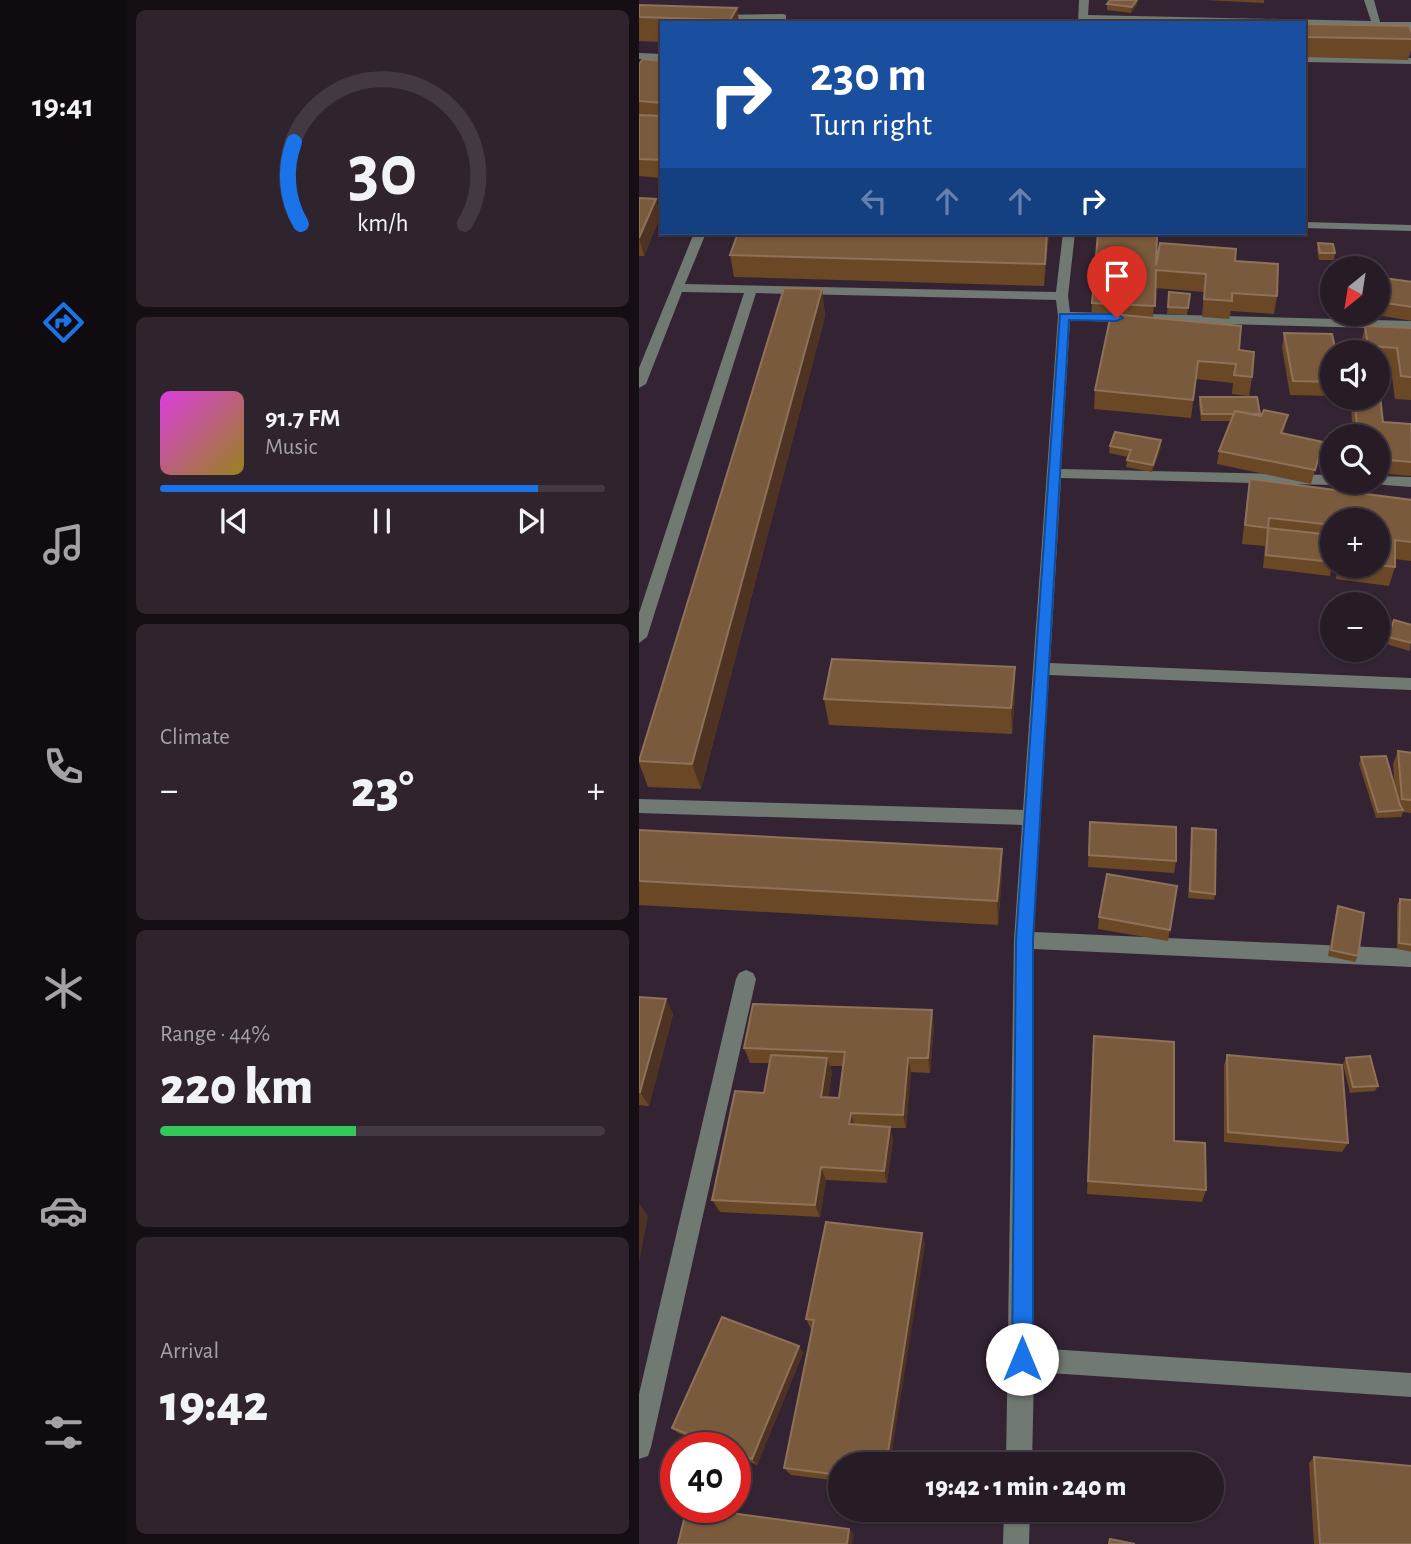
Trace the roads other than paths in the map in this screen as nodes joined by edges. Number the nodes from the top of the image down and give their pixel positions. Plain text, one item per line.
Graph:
1 (1084, 0) edge
2 (1369, 0) edge
3 (784, 16) edge
4 (707, 18) edge
5 (1083, 21) edge
6 (1306, 23) edge
7 (1376, 24) junction
8 (1411, 25) edge
9 (639, 56) edge
10 (660, 57) edge
11 (1306, 59) edge
12 (1411, 61) edge
13 (1306, 225) edge
14 (1411, 228) edge
15 (699, 235) edge
16 (1069, 235) edge
17 (680, 288) junction
18 (751, 290) junction
19 (1062, 296) junction
20 (1064, 316) junction
21 (1411, 325) edge
22 (639, 384) edge
23 (1054, 473) junction
24 (1320, 480) edge
25 (1390, 481) edge
26 (1411, 482) edge
27 (639, 637) edge
28 (1042, 668) junction
29 (1411, 684) edge
30 (639, 806) edge
31 (1031, 818) junction
32 (1024, 940) junction
33 (1411, 958) edge
34 (746, 979) dead end
35 (1022, 1359) junction
36 (1411, 1385) edge
37 (639, 1447) edge
38 (1019, 1452) edge
39 (1017, 1522) edge
40 (1016, 1544) edge

1 - 5 street
2 - 7 street
3 - 4 street
6 - 7 street
7 - 8 street
9 - 10 street
11 - 12 street
13 - 14 street
15 - 17 street
16 - 19 street
17 - 18 street
17 - 22 street
18 - 19 street
18 - 27 street
19 - 20 street
20 - 21 street
20 - 23 street
23 - 24 street
23 - 28 street
25 - 26 street
28 - 29 street
28 - 31 street
30 - 31 street
31 - 32 street
32 - 33 street
32 - 35 street
34 - 37 street
35 - 36 street
35 - 38 street
39 - 40 street

